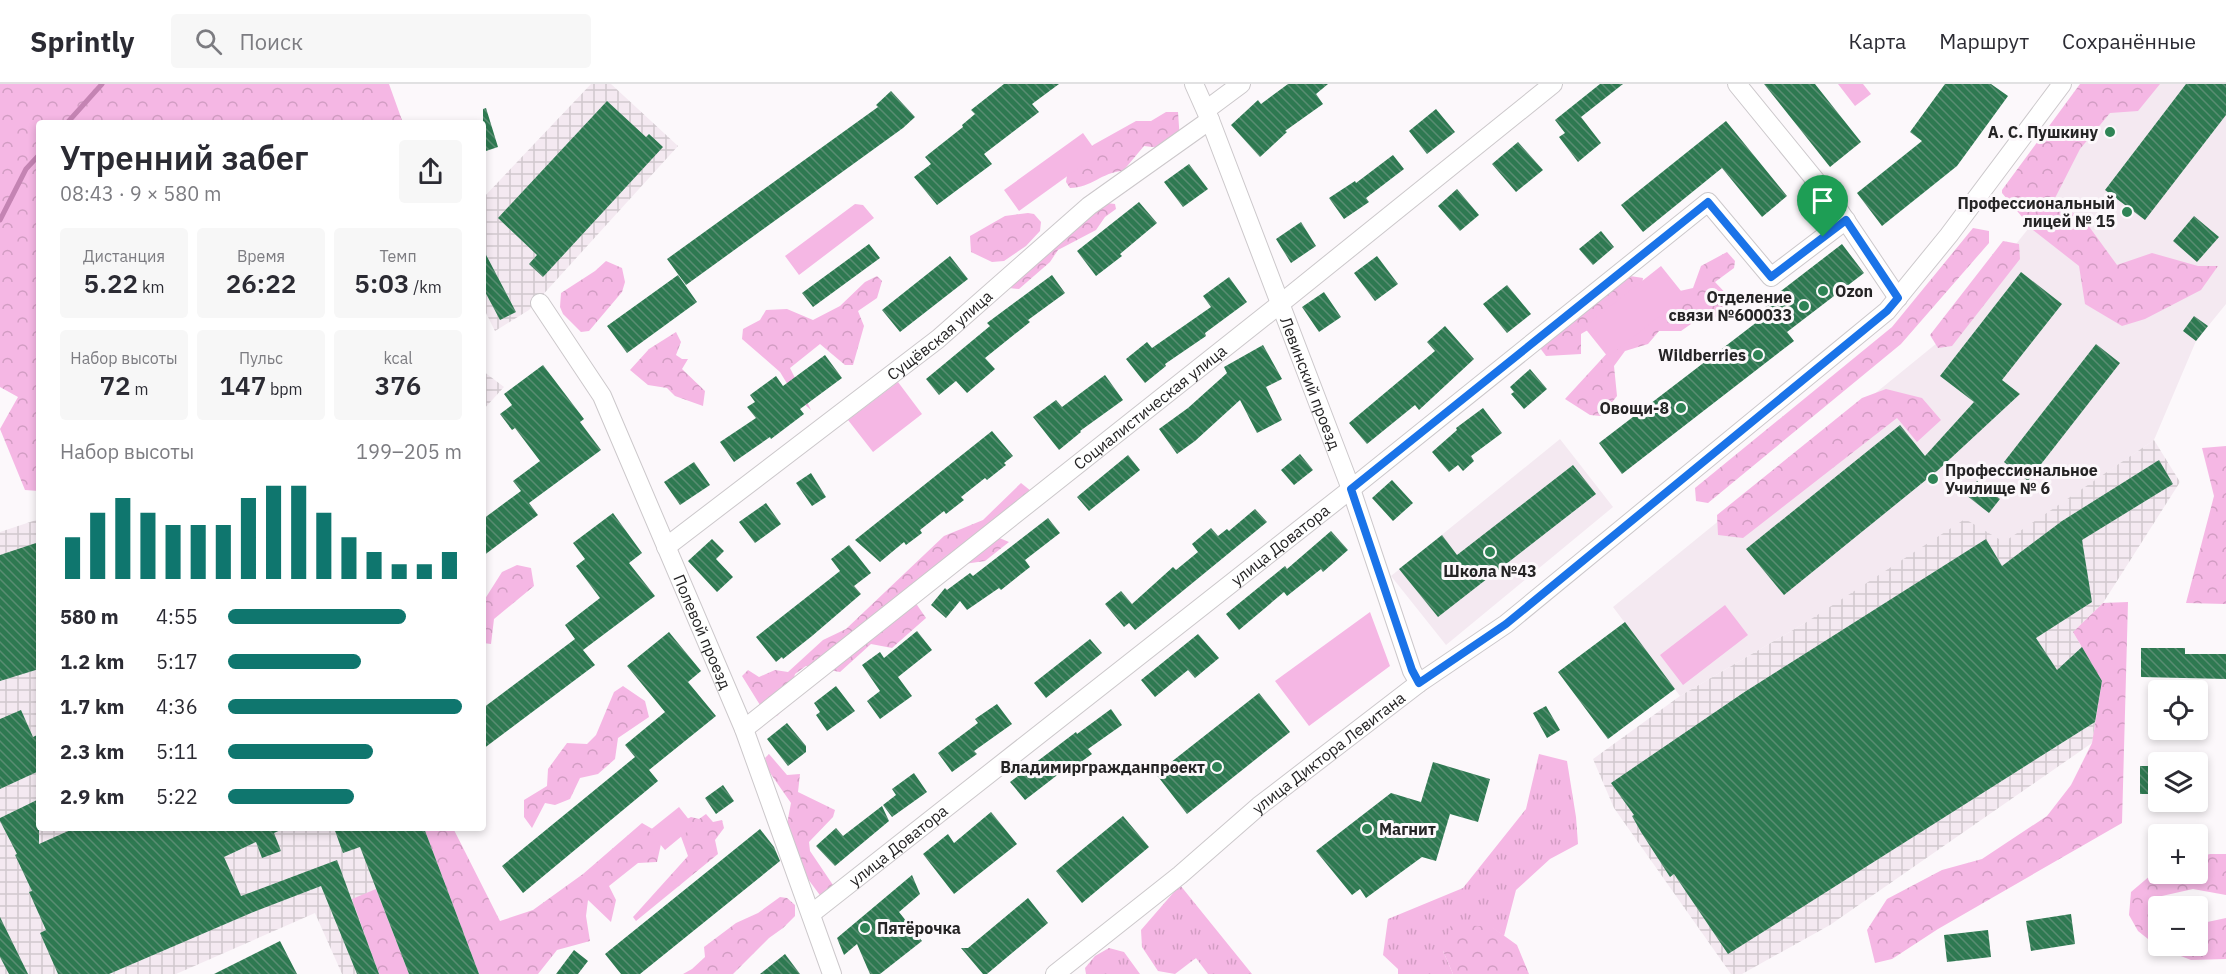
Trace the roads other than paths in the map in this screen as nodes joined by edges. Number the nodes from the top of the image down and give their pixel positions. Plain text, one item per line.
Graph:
1 (1194, 84) edge
2 (1241, 84) edge
3 (1553, 84) edge
4 (1737, 84) edge
5 (2062, 84) edge
6 (1208, 115) junction
7 (1846, 220) junction
8 (1898, 298) junction
9 (540, 303) dead end
10 (1280, 304) junction
11 (1351, 489) junction
12 (666, 547) junction
13 (1419, 683) junction
14 (744, 729) junction
15 (811, 914) junction
16 (832, 974) edge
17 (1056, 974) edge

1 - 6 street, Левинский проезд
2 - 6 street, Сущёвская улица
3 - 10 street, Социалистическая улица
4 - 7 street
5 - 8 street, улица Диктора Левитана
6 - 10 street, Левинский проезд
6 - 12 street, Сущёвская улица
7 - 8 street
7 - 11 street, улица Доватора
8 - 13 street, улица Диктора Левитана
9 - 12 street, Полевой проезд
10 - 11 street, Левинский проезд
10 - 14 street, Социалистическая улица
11 - 13 street, Левинский проезд
11 - 15 street, улица Доватора
12 - 14 street, Полевой проезд
13 - 17 street, улица Диктора Левитана
14 - 15 street, Полевой проезд
15 - 16 street, Полевой проезд

